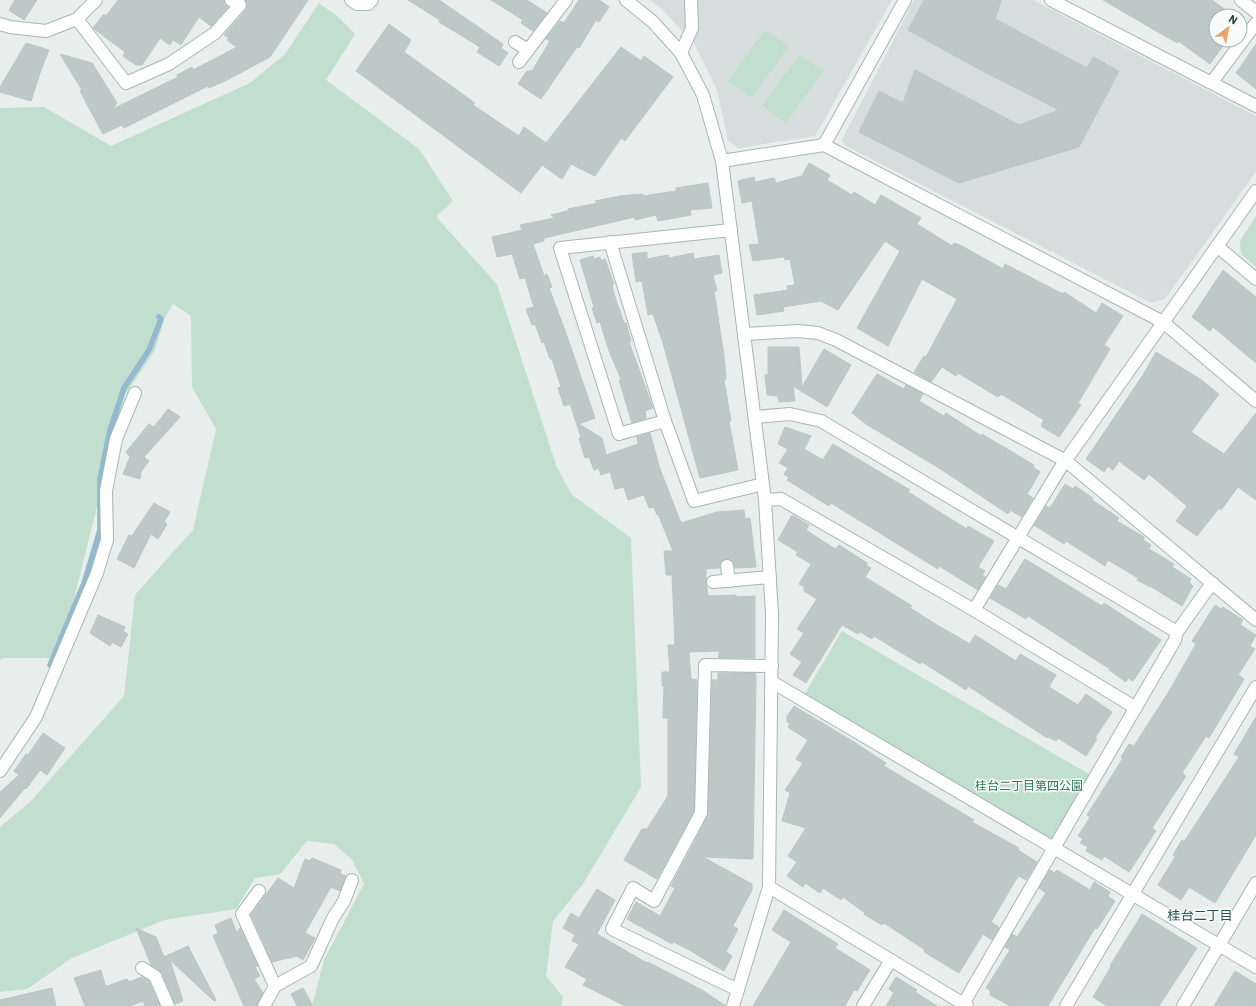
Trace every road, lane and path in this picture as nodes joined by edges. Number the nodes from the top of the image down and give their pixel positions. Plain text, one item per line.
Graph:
1 (96, 0) edge
2 (231, 0) edge
3 (351, 0) edge
4 (372, 0) edge
5 (566, 0) edge
6 (626, 0) edge
7 (691, 0) edge
8 (905, 0) edge
9 (1051, 0) edge
10 (1242, 0) edge
11 (1256, 12) edge
12 (77, 19) junction
13 (1256, 23) edge
14 (0, 24) edge
15 (515, 42) dead end
16 (528, 50) junction
17 (681, 53) junction
18 (519, 62) dead end
19 (1212, 82) junction
20 (1256, 106) edge
21 (824, 145) junction
22 (722, 161) junction
23 (1256, 191) edge
24 (731, 230) junction
25 (610, 242) junction
26 (1217, 246) junction
27 (1256, 279) edge
28 (1163, 322) junction
29 (745, 334) junction
30 (135, 393) dead end
31 (1256, 401) edge
32 (755, 417) junction
33 (665, 420) junction
34 (1066, 461) junction
35 (763, 484) junction
36 (765, 500) junction
37 (1018, 537) junction
38 (727, 566) dead end
39 (770, 577) junction
40 (729, 580) junction
41 (713, 582) dead end
42 (1212, 584) junction
43 (974, 610) junction
44 (1256, 620) edge
45 (1177, 632) junction
46 (772, 666) junction
47 (772, 682) junction
48 (1256, 687) edge
49 (1136, 708) junction
50 (0, 770) edge
51 (1054, 847) junction
52 (352, 880) dead end
53 (1256, 883) edge
54 (769, 887) junction
55 (259, 891) dead end
56 (1132, 894) junction
57 (1219, 946) junction
58 (891, 960) junction
59 (1256, 967) edge
60 (142, 968) dead end
61 (275, 986) junction
62 (738, 990) junction
63 (964, 1005) edge
64 (168, 1006) edge
65 (264, 1006) edge
66 (732, 1006) edge
67 (863, 1006) edge
68 (1066, 1006) edge
69 (1184, 1006) edge

1 - 12 street
2 - 12 street
3 - 4 street
5 - 16 street
6 - 17 street
7 - 17 street
8 - 21 street
9 - 19 street
10 - 11 street
12 - 14 street
13 - 19 street
15 - 16 street
16 - 18 street
17 - 22 street
19 - 20 street
21 - 22 street
21 - 28 street
22 - 24 street
23 - 26 street
24 - 25 street
24 - 29 street
25 - 33 street
25 - 33 street
26 - 27 street
26 - 28 street
28 - 31 street
28 - 34 street
29 - 32 street
29 - 34 street
30 - 50 street
32 - 35 street
32 - 37 street
33 - 35 street
34 - 37 street
34 - 42 street
35 - 36 street
36 - 39 street
36 - 43 street
37 - 43 street
37 - 45 street
38 - 40 street
39 - 40 street
39 - 46 street
40 - 41 street
42 - 44 street
42 - 45 street
43 - 49 street
45 - 49 street
46 - 47 street
46 - 62 street
47 - 51 street
47 - 54 street
48 - 56 street
49 - 51 street
51 - 56 street
51 - 63 street
52 - 61 street
53 - 57 street
54 - 58 street
54 - 62 street
55 - 61 street
56 - 57 street
56 - 68 street
57 - 59 street
57 - 69 street
58 - 63 street
58 - 67 street
60 - 64 street
61 - 65 street
62 - 66 street

